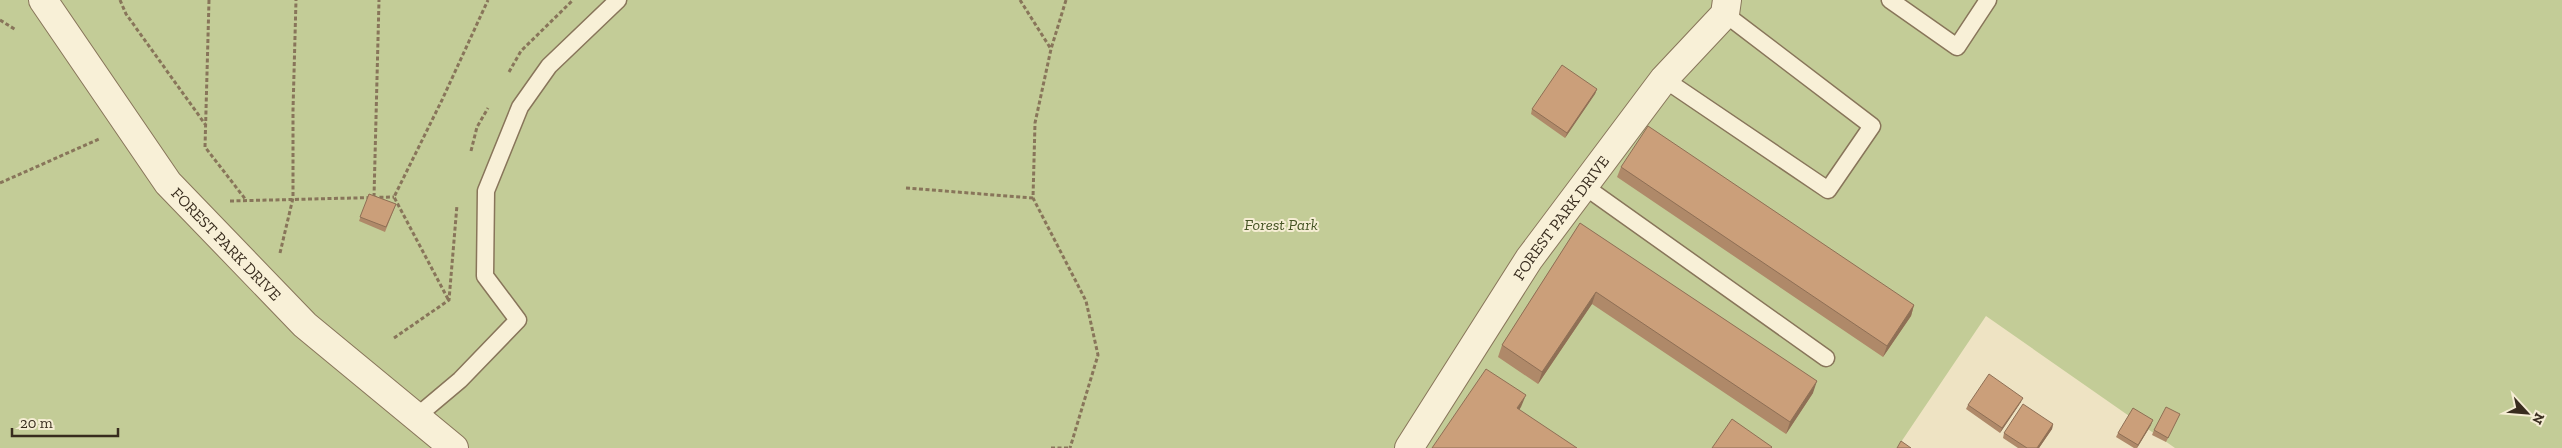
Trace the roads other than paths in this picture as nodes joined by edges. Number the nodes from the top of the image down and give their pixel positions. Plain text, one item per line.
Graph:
1 (43, 0) edge
2 (618, 0) edge
3 (1890, 0) edge
4 (1988, 0) edge
5 (1726, 7) edge
6 (1664, 79) junction
7 (1584, 186) junction
8 (1826, 358) dead end
9 (416, 417) junction
10 (454, 448) edge
11 (1409, 448) edge

1 - 9 street, FOREST PARK DRIVE
2 - 9 lane
3 - 4 lane
5 - 6 street, FOREST PARK DRIVE
5 - 6 lane
6 - 7 street, FOREST PARK DRIVE
7 - 8 lane
7 - 11 street, FOREST PARK DRIVE
9 - 10 street, FOREST PARK DRIVE

